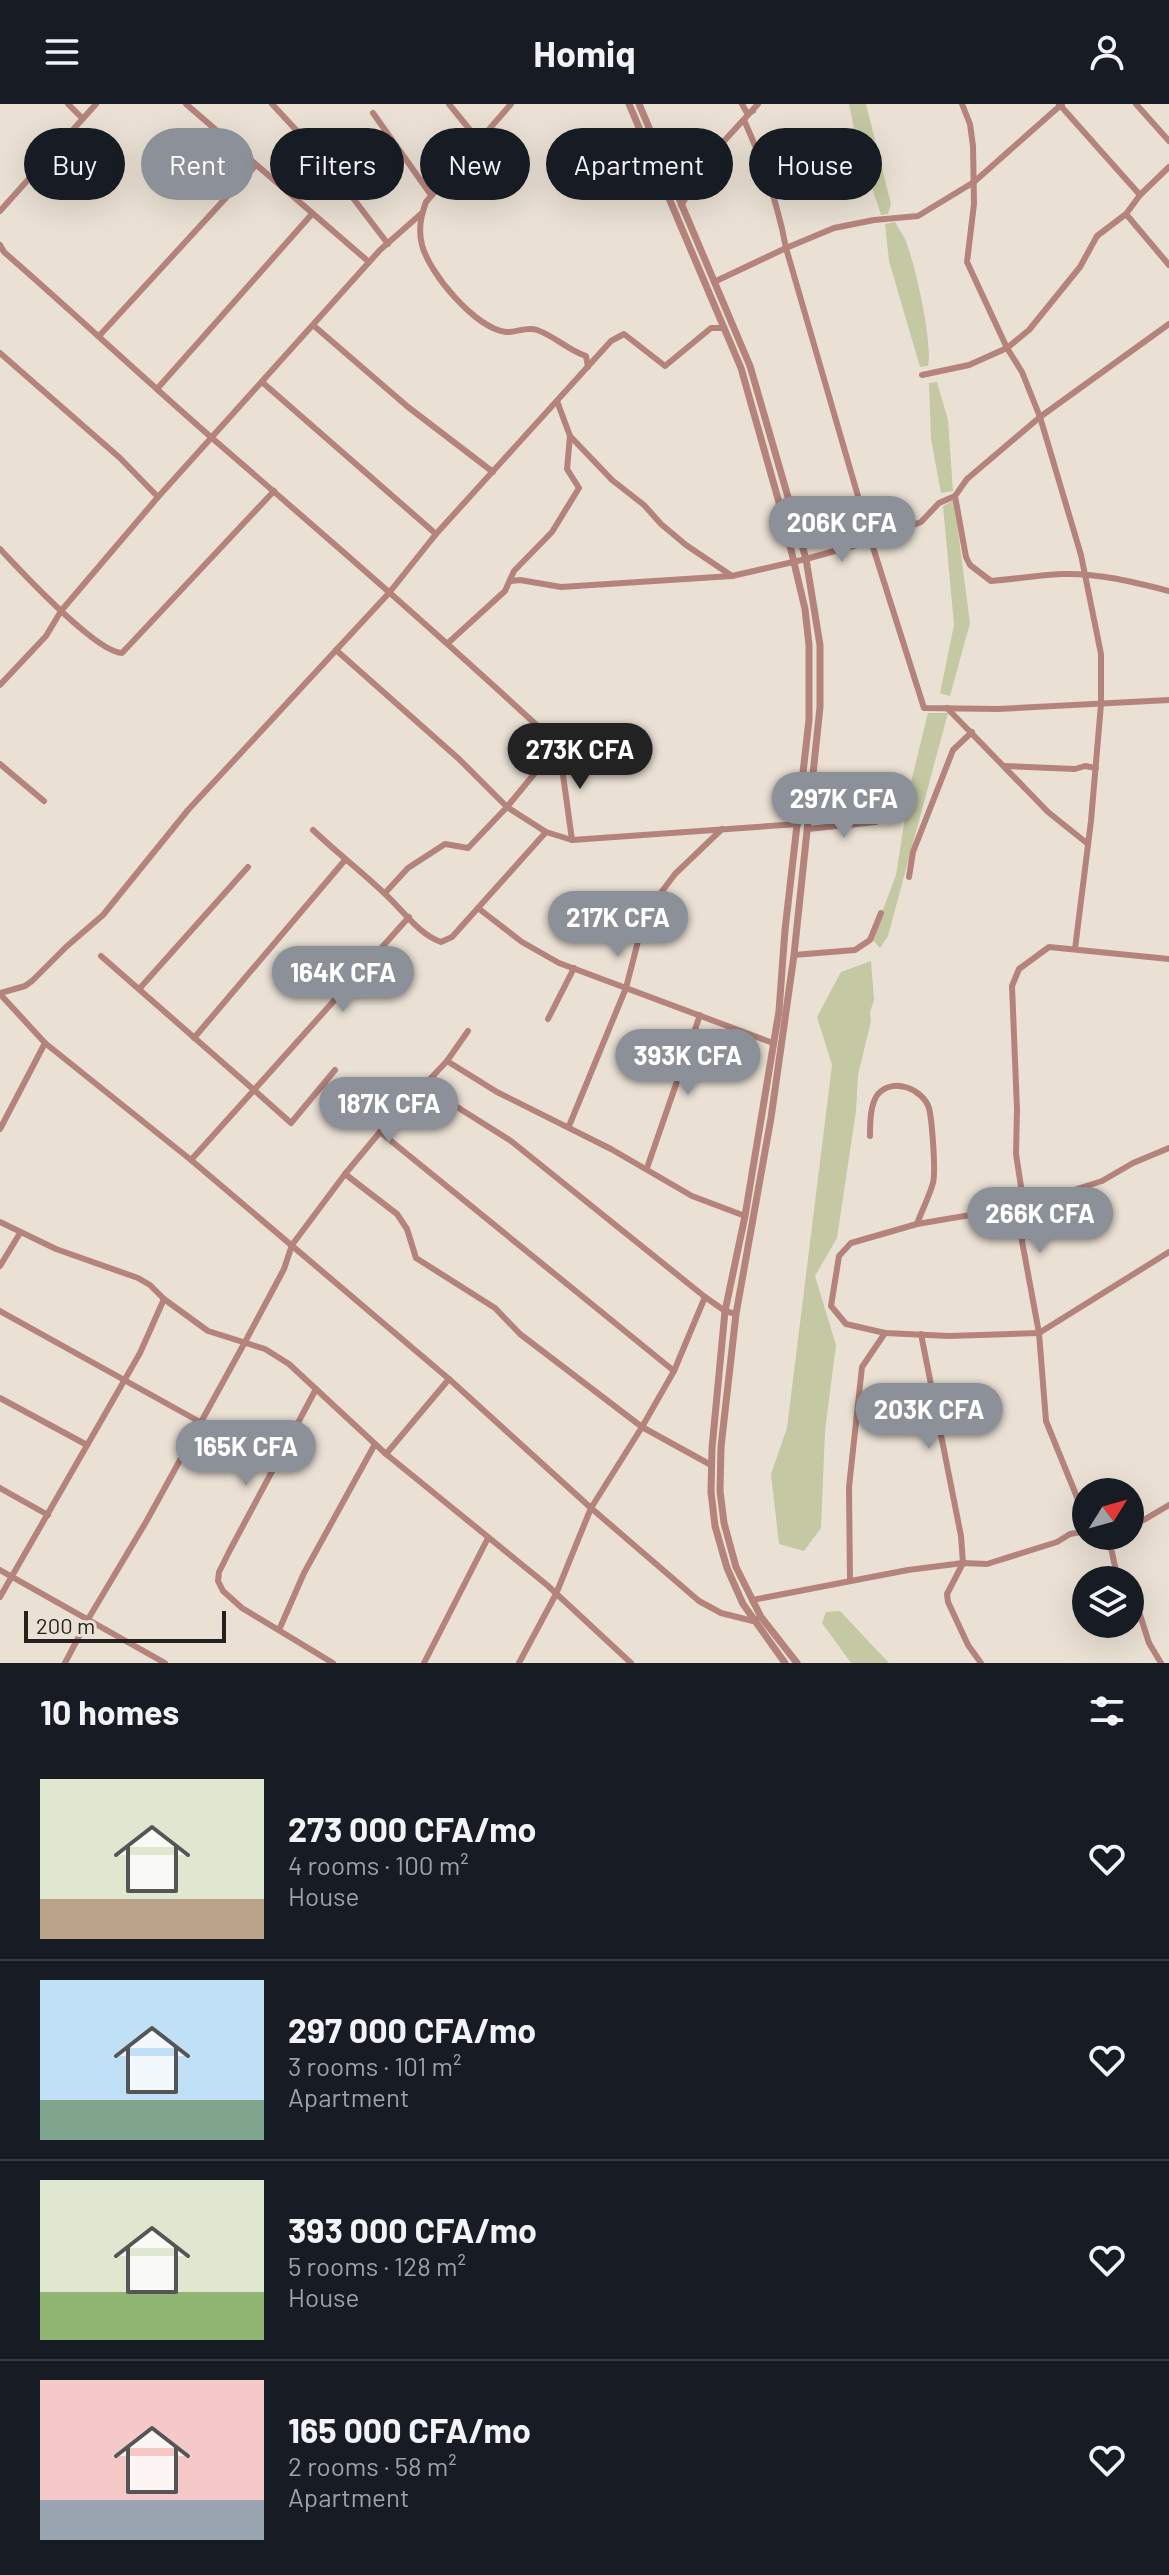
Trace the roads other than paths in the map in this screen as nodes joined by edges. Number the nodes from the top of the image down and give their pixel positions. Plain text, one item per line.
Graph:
1 (68, 104) edge
2 (96, 104) edge
3 (186, 104) edge
4 (272, 104) edge
5 (449, 104) edge
6 (511, 104) edge
7 (633, 104) edge
8 (742, 104) edge
9 (962, 104) edge
10 (1061, 104) edge
11 (1136, 104) edge
12 (756, 108) edge
13 (373, 113) dead end
14 (82, 118) junction
15 (744, 120) junction
16 (468, 128) edge
17 (490, 128) edge
18 (1169, 141) edge
19 (256, 165) junction
20 (1169, 167) edge
21 (420, 179) edge
22 (974, 182) junction
23 (1140, 195) junction
24 (428, 200) edge
25 (681, 205) junction
26 (0, 211) edge
27 (422, 213) junction
28 (312, 214) junction
29 (1126, 214) junction
30 (388, 244) junction
31 (0, 246) edge
32 (786, 248) junction
33 (369, 262) junction
34 (1169, 265) edge
35 (714, 282) junction
36 (1169, 324) edge
37 (313, 325) junction
38 (724, 328) junction
39 (100, 335) junction
40 (1007, 348) junction
41 (0, 353) edge
42 (588, 367) junction
43 (922, 375) dead end
44 (262, 382) junction
45 (157, 389) junction
46 (557, 401) junction
47 (1040, 417) junction
48 (570, 436) junction
49 (212, 438) junction
50 (493, 472) junction
51 (274, 491) junction
52 (955, 496) junction
53 (158, 497) junction
54 (436, 534) junction
55 (871, 541) junction
56 (0, 549) edge
57 (806, 559) junction
58 (793, 561) junction
59 (1085, 575) junction
60 (732, 576) junction
61 (511, 581) junction
62 (1169, 591) edge
63 (389, 593) junction
64 (61, 611) junction
65 (448, 643) junction
66 (336, 650) junction
67 (0, 685) edge
68 (1169, 700) edge
69 (1101, 704) junction
70 (947, 708) junction
71 (972, 732) junction
72 (553, 751) junction
73 (0, 764) edge
74 (1005, 766) junction
75 (1096, 768) junction
76 (44, 801) dead end
77 (507, 807) junction
78 (876, 822) dead end
79 (799, 823) junction
80 (722, 829) junction
81 (808, 829) junction
82 (313, 830) dead end
83 (546, 832) junction
84 (572, 840) junction
85 (1088, 844) junction
86 (345, 860) junction
87 (248, 867) dead end
88 (909, 877) dead end
89 (385, 893) junction
90 (478, 908) junction
91 (881, 913) dead end
92 (409, 917) junction
93 (1075, 949) junction
94 (794, 955) junction
95 (101, 956) dead end
96 (1169, 959) edge
97 (574, 968) junction
98 (140, 988) junction
99 (626, 988) junction
100 (0, 994) edge
101 (700, 1015) junction
102 (548, 1019) dead end
103 (468, 1031) dead end
104 (194, 1038) junction
105 (45, 1043) junction
106 (773, 1043) junction
107 (447, 1061) junction
108 (335, 1070) dead end
109 (254, 1090) junction
110 (419, 1090) junction
111 (569, 1126) junction
112 (0, 1129) edge
113 (380, 1132) junction
114 (870, 1136) dead end
115 (1169, 1148) edge
116 (191, 1160) junction
117 (647, 1168) junction
118 (345, 1174) junction
119 (1024, 1206) junction
120 (745, 1216) junction
121 (0, 1222) edge
122 (917, 1224) junction
123 (20, 1233) junction
124 (292, 1245) junction
125 (1169, 1252) edge
126 (0, 1266) edge
127 (705, 1297) junction
128 (164, 1299) junction
129 (0, 1311) edge
130 (725, 1311) junction
131 (736, 1314) junction
132 (885, 1333) junction
133 (1039, 1333) junction
134 (921, 1334) junction
135 (245, 1342) junction
136 (674, 1371) junction
137 (449, 1379) junction
138 (125, 1380) junction
139 (316, 1389) junction
140 (0, 1398) edge
141 (200, 1422) junction
142 (642, 1427) junction
143 (375, 1444) junction
144 (87, 1445) junction
145 (386, 1454) junction
146 (711, 1465) junction
147 (0, 1488) edge
148 (1169, 1505) edge
149 (591, 1508) junction
150 (48, 1515) junction
151 (1144, 1520) edge
152 (488, 1538) junction
153 (963, 1563) junction
154 (0, 1570) edge
155 (11, 1576) junction
156 (850, 1581) junction
157 (556, 1594) junction
158 (0, 1597) edge
159 (752, 1600) junction
160 (757, 1619) junction
161 (87, 1621) junction
162 (1144, 1627) edge
163 (279, 1630) junction
164 (65, 1663) edge
165 (165, 1663) edge
166 (333, 1663) edge
167 (424, 1663) edge
168 (519, 1663) edge
169 (631, 1663) edge
170 (785, 1663) edge
171 (797, 1663) edge
172 (981, 1663) edge
173 (1161, 1663) edge

1 - 14 street
2 - 14 street
3 - 19 street
4 - 30 street
5 - 16 street
6 - 17 street
7 - 25 street
7 - 38 street
8 - 12 street
9 - 22 street
10 - 22 street
10 - 23 street
11 - 18 street
12 - 15 street
13 - 21 street
14 - 26 street
15 - 25 street
15 - 32 street
19 - 28 street
19 - 39 street
20 - 23 street
22 - 32 street
22 - 40 street
23 - 29 street
24 - 27 street
25 - 35 street
27 - 30 street
27 - 42 street
28 - 33 street
28 - 45 street
29 - 34 street
29 - 40 street
30 - 33 street
31 - 39 street
32 - 35 street
32 - 55 street
33 - 37 street
35 - 57 street
36 - 47 street
37 - 44 street
37 - 50 street
38 - 42 street
38 - 58 street
39 - 45 street
40 - 43 street
40 - 47 street
41 - 53 street
42 - 46 street
44 - 49 street
44 - 54 street
45 - 49 street
46 - 48 street
46 - 50 street
47 - 52 street
47 - 59 street
48 - 60 street
48 - 61 street
49 - 51 street
49 - 53 street
50 - 54 street
51 - 63 street
51 - 64 street
52 - 55 street
52 - 59 street
53 - 64 street
54 - 63 street
55 - 57 street
55 - 70 street
56 - 64 street
57 - 58 street
57 - 81 street
58 - 60 street
58 - 79 street
59 - 62 street
59 - 69 street
60 - 61 street
61 - 65 street
63 - 65 street
63 - 66 street
64 - 67 street
65 - 72 street
66 - 77 street
66 - 100 street
68 - 69 street
69 - 70 street
69 - 75 street
70 - 71 street
71 - 74 street
71 - 88 street
72 - 77 street
72 - 84 street
73 - 76 street
74 - 75 street
74 - 85 street
75 - 85 street
77 - 83 street
77 - 89 street
78 - 81 street
79 - 80 street
79 - 106 street
80 - 84 street
80 - 99 street
81 - 94 street
82 - 86 street
83 - 84 street
83 - 90 street
85 - 93 street
86 - 89 street
86 - 104 street
87 - 98 street
89 - 92 street
90 - 92 street
90 - 97 street
91 - 94 street
92 - 109 street
93 - 96 street
93 - 119 street
94 - 131 street
95 - 98 street
97 - 99 street
97 - 102 street
98 - 104 street
99 - 101 street
99 - 111 street
100 - 105 street
101 - 106 street
101 - 117 street
103 - 107 street
104 - 109 street
105 - 112 street
105 - 116 street
106 - 120 street
107 - 110 street
107 - 111 street
108 - 109 street
109 - 116 street
110 - 113 street
110 - 127 street
111 - 117 street
113 - 118 street
113 - 136 street
114 - 122 street
115 - 119 street
116 - 124 street
117 - 120 street
118 - 124 street
118 - 142 street
119 - 122 street
119 - 133 street
120 - 130 street
121 - 123 street
122 - 132 street
123 - 126 street
123 - 128 street
124 - 135 street
124 - 137 street
125 - 133 street
127 - 130 street
127 - 136 street
128 - 135 street
128 - 138 street
129 - 138 street
130 - 131 street
130 - 146 street
131 - 159 street
132 - 134 street
132 - 156 street
133 - 134 street
133 - 153 street
134 - 153 street
135 - 139 street
135 - 141 street
136 - 142 street
137 - 145 street
137 - 149 street
138 - 141 street
138 - 144 street
139 - 143 street
139 - 163 street
140 - 144 street
141 - 161 street
142 - 146 street
142 - 149 street
143 - 145 street
143 - 163 street
144 - 150 street
145 - 152 street
146 - 160 street
147 - 150 street
148 - 151 street
149 - 157 street
149 - 160 street
150 - 155 street
152 - 157 street
152 - 167 street
153 - 156 street
153 - 172 street
154 - 155 street
155 - 158 street
155 - 161 street
156 - 159 street
157 - 168 street
157 - 169 street
159 - 160 street
160 - 170 street
160 - 171 street
161 - 164 street
161 - 165 street
162 - 173 street
163 - 166 street

